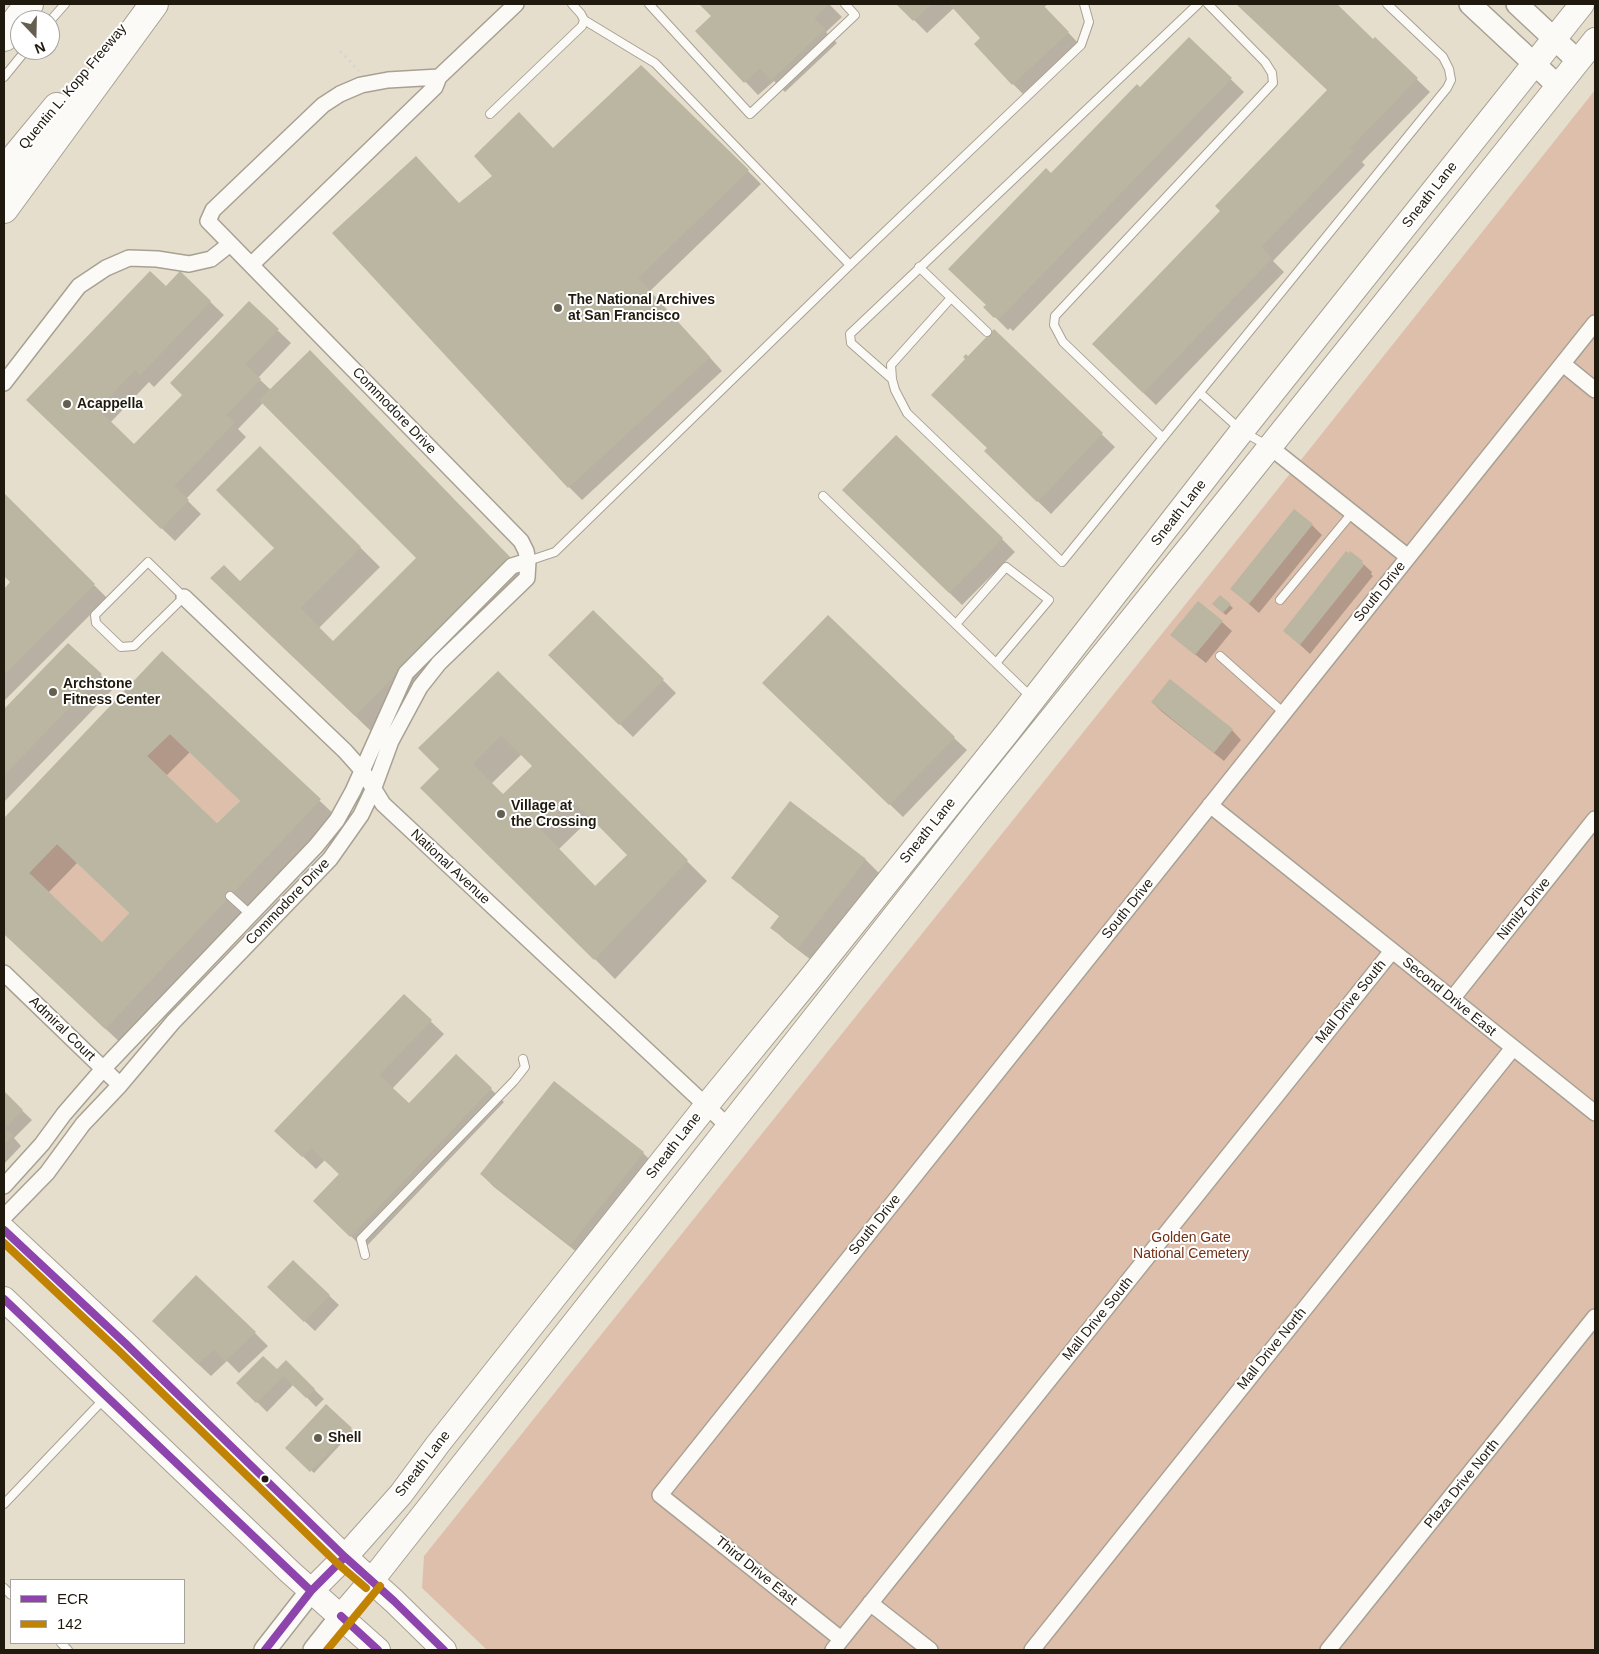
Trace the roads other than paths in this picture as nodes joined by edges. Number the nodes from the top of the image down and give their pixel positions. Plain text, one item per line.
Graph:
1 (29, 4) edge
2 (143, 4) edge
3 (154, 4) edge
4 (516, 4) edge
5 (572, 4) edge
6 (649, 4) edge
7 (845, 4) edge
8 (1084, 4) edge
9 (1198, 4) edge
10 (1208, 4) edge
11 (1387, 4) edge
12 (1470, 4) edge
13 (1517, 4) edge
14 (1582, 4) edge
15 (584, 20) junction
16 (4, 37) edge
17 (1554, 39) junction
18 (1595, 40) edge
19 (18, 60) edge
20 (1578, 61) junction
21 (1534, 64) junction
22 (4, 77) edge
23 (439, 77) junction
24 (1558, 86) junction
25 (490, 114) dead end
26 (4, 171) edge
27 (4, 209) edge
28 (230, 244) junction
29 (251, 265) junction
30 (850, 265) junction
31 (919, 267) junction
32 (951, 298) junction
33 (1595, 323) edge
34 (987, 332) dead end
35 (1563, 364) junction
36 (892, 379) junction
37 (4, 383) edge
38 (1595, 390) edge
39 (1200, 393) junction
40 (1242, 431) junction
41 (1163, 438) junction
42 (1270, 448) junction
43 (823, 496) dead end
44 (1352, 513) junction
45 (1408, 557) junction
46 (528, 561) junction
47 (184, 597) junction
48 (1280, 600) dead end
49 (956, 624) junction
50 (1220, 656) dead end
51 (996, 663) junction
52 (1034, 699) junction
53 (1284, 713) junction
54 (362, 770) junction
55 (373, 790) junction
56 (1210, 805) junction
57 (1595, 820) edge
58 (230, 896) dead end
59 (251, 915) junction
60 (264, 928) junction
61 (1392, 951) junction
62 (4, 973) edge
63 (1452, 999) junction
64 (1513, 1048) junction
65 (523, 1059) dead end
66 (103, 1069) junction
67 (120, 1085) junction
68 (706, 1106) junction
69 (1595, 1113) edge
70 (728, 1126) junction
71 (4, 1186) edge
72 (4, 1217) edge
73 (4, 1230) edge
74 (366, 1255) dead end
75 (4, 1299) edge
76 (1595, 1317) edge
77 (106, 1397) junction
78 (660, 1495) joint
79 (4, 1504) edge
80 (345, 1557) junction
81 (372, 1580) junction
82 (311, 1591) junction
83 (870, 1603) junction
84 (341, 1616) junction
85 (837, 1645) edge
86 (264, 1650) edge
87 (314, 1650) edge
88 (378, 1650) edge
89 (444, 1650) edge
90 (930, 1650) edge
91 (1032, 1650) edge
92 (1328, 1650) edge

1 - 16 highway
2 - 26 highway, Quentin L. Kopp Freeway
3 - 27 highway
4 - 23 street
5 - 15 lane
6 - 7 lane
8 - 30 lane
9 - 31 lane
10 - 41 lane
11 - 39 lane
12 - 21 street
13 - 17 street
14 - 17 main road, Sneath Lane
15 - 25 lane
15 - 30 lane
17 - 20 street
17 - 21 main road, Sneath Lane
18 - 20 main road, Sneath Lane
19 - 22 lane
20 - 24 main road, Sneath Lane
21 - 24 street
21 - 40 main road, Sneath Lane
23 - 28 street, Commodore Drive
23 - 29 street
24 - 42 main road, Sneath Lane
28 - 29 street, Commodore Drive
28 - 37 street
29 - 46 street, Commodore Drive
30 - 46 lane
31 - 32 lane
31 - 36 lane
32 - 34 lane
32 - 36 lane
33 - 35 street, South Drive
35 - 38 street
35 - 45 street, South Drive
36 - 41 lane
39 - 40 lane
39 - 41 lane
40 - 42 lane
40 - 52 main road, Sneath Lane
42 - 44 street
42 - 70 main road, Sneath Lane
43 - 49 lane
44 - 45 street
44 - 48 lane
45 - 53 street, South Drive
46 - 54 street, Commodore Drive
46 - 55 street, Commodore Drive
47 - 47 lane, National Avenue
47 - 54 street, National Avenue
49 - 51 lane
49 - 51 lane
50 - 53 lane
51 - 52 lane
52 - 68 main road, Sneath Lane
53 - 56 street, South Drive
54 - 55 street, National Avenue
54 - 59 street, Commodore Drive
55 - 60 street, Commodore Drive
55 - 68 street, National Avenue
56 - 61 street, Second Drive East
56 - 78 street, South Drive
57 - 63 street, Nimitz Drive
58 - 59 lane
59 - 60 street
59 - 66 street, Commodore Drive
60 - 67 street, Commodore Drive
61 - 63 street, Second Drive East
61 - 83 street, Mall Drive South
62 - 66 street, Admiral Court
63 - 64 street, Second Drive East
64 - 69 street, Second Drive East
64 - 91 street, Mall Drive North
65 - 74 lane
66 - 67 street, Admiral Court
66 - 71 street, Commodore Drive
67 - 72 street, Commodore Drive
68 - 70 street, National Avenue
68 - 80 main road, Sneath Lane
70 - 81 main road, Sneath Lane
73 - 80 main road
75 - 77 main road
76 - 92 street, Plaza Drive North
77 - 79 lane
77 - 82 main road
78 - 85 street, Third Drive East
80 - 81 main road
80 - 82 main road, Sneath Lane
81 - 84 main road, Sneath Lane
81 - 89 main road
82 - 84 main road
82 - 86 street, Sneath Lane
83 - 85 street, Mall Drive South
83 - 90 street
84 - 87 street, Sneath Lane
84 - 88 main road

